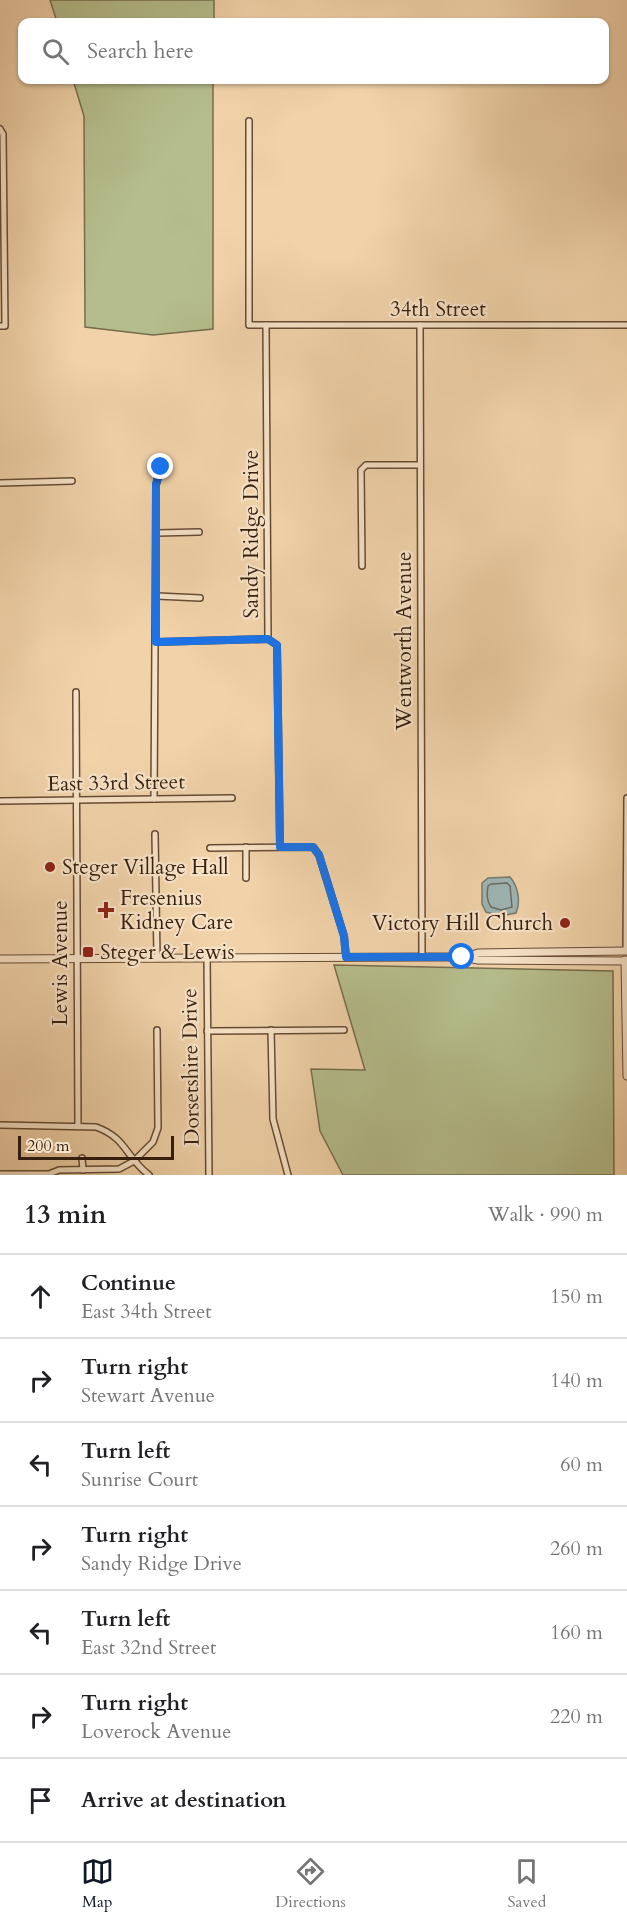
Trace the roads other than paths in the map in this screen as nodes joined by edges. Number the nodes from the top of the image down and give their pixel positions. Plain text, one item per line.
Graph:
1 (249, 121) dead end
2 (0, 129) edge
3 (266, 325) junction
4 (420, 325) junction
5 (2, 326) edge
6 (627, 326) edge
7 (420, 465) junction
8 (161, 467) dead end
9 (72, 481) dead end
10 (0, 483) edge
11 (200, 532) dead end
12 (157, 533) junction
13 (362, 566) dead end
14 (157, 596) junction
15 (200, 598) dead end
16 (268, 639) junction
17 (156, 642) junction
18 (76, 692) dead end
19 (232, 798) dead end
20 (627, 798) edge
21 (154, 799) junction
22 (77, 800) junction
23 (0, 801) edge
24 (155, 834) dead end
25 (246, 847) junction
26 (280, 847) junction
27 (210, 848) dead end
28 (246, 878) dead end
29 (626, 951) edge
30 (346, 957) junction
31 (422, 957) junction
32 (462, 957) junction
33 (0, 958) edge
34 (77, 958) junction
35 (157, 958) junction
36 (207, 958) junction
37 (626, 962) edge
38 (157, 1030) dead end
39 (207, 1030) junction
40 (271, 1030) junction
41 (344, 1030) dead end
42 (627, 1076) edge
43 (0, 1125) edge
44 (78, 1125) junction
45 (82, 1158) dead end
46 (134, 1161) junction
47 (83, 1170) junction
48 (0, 1174) edge
49 (49, 1175) edge
50 (148, 1175) edge
51 (209, 1175) edge
52 (288, 1175) edge

1 - 3 street, 34th Street
2 - 5 street
3 - 4 street, 34th Street
3 - 16 street, Sandy Ridge Drive
4 - 6 street, 34th Street
4 - 7 street, Wentworth Avenue
7 - 13 street
7 - 31 street, Wentworth Avenue
8 - 12 street
9 - 10 street
11 - 12 street
12 - 14 street
14 - 15 street
14 - 17 street
16 - 17 street
16 - 26 street, Sandy Ridge Drive
17 - 21 street
18 - 22 street, Lewis Avenue
19 - 21 street, East 33rd Street
20 - 29 street
21 - 22 street, East 33rd Street
22 - 23 street, East 33rd Street
22 - 34 street, Lewis Avenue
24 - 35 street
25 - 26 street
25 - 27 street
25 - 28 street
26 - 30 street
29 - 32 street
29 - 37 street
30 - 31 street
30 - 36 street
31 - 32 street
32 - 37 street
33 - 34 street
34 - 35 street
34 - 44 street, Lewis Avenue
35 - 36 street
36 - 39 street, Dorsetshire Drive
37 - 42 street
38 - 46 street
39 - 40 street
39 - 51 street, Dorsetshire Drive
40 - 41 street
40 - 52 street
43 - 44 street
44 - 46 street
45 - 47 street
46 - 47 street
46 - 50 street
47 - 49 street
48 - 49 street

